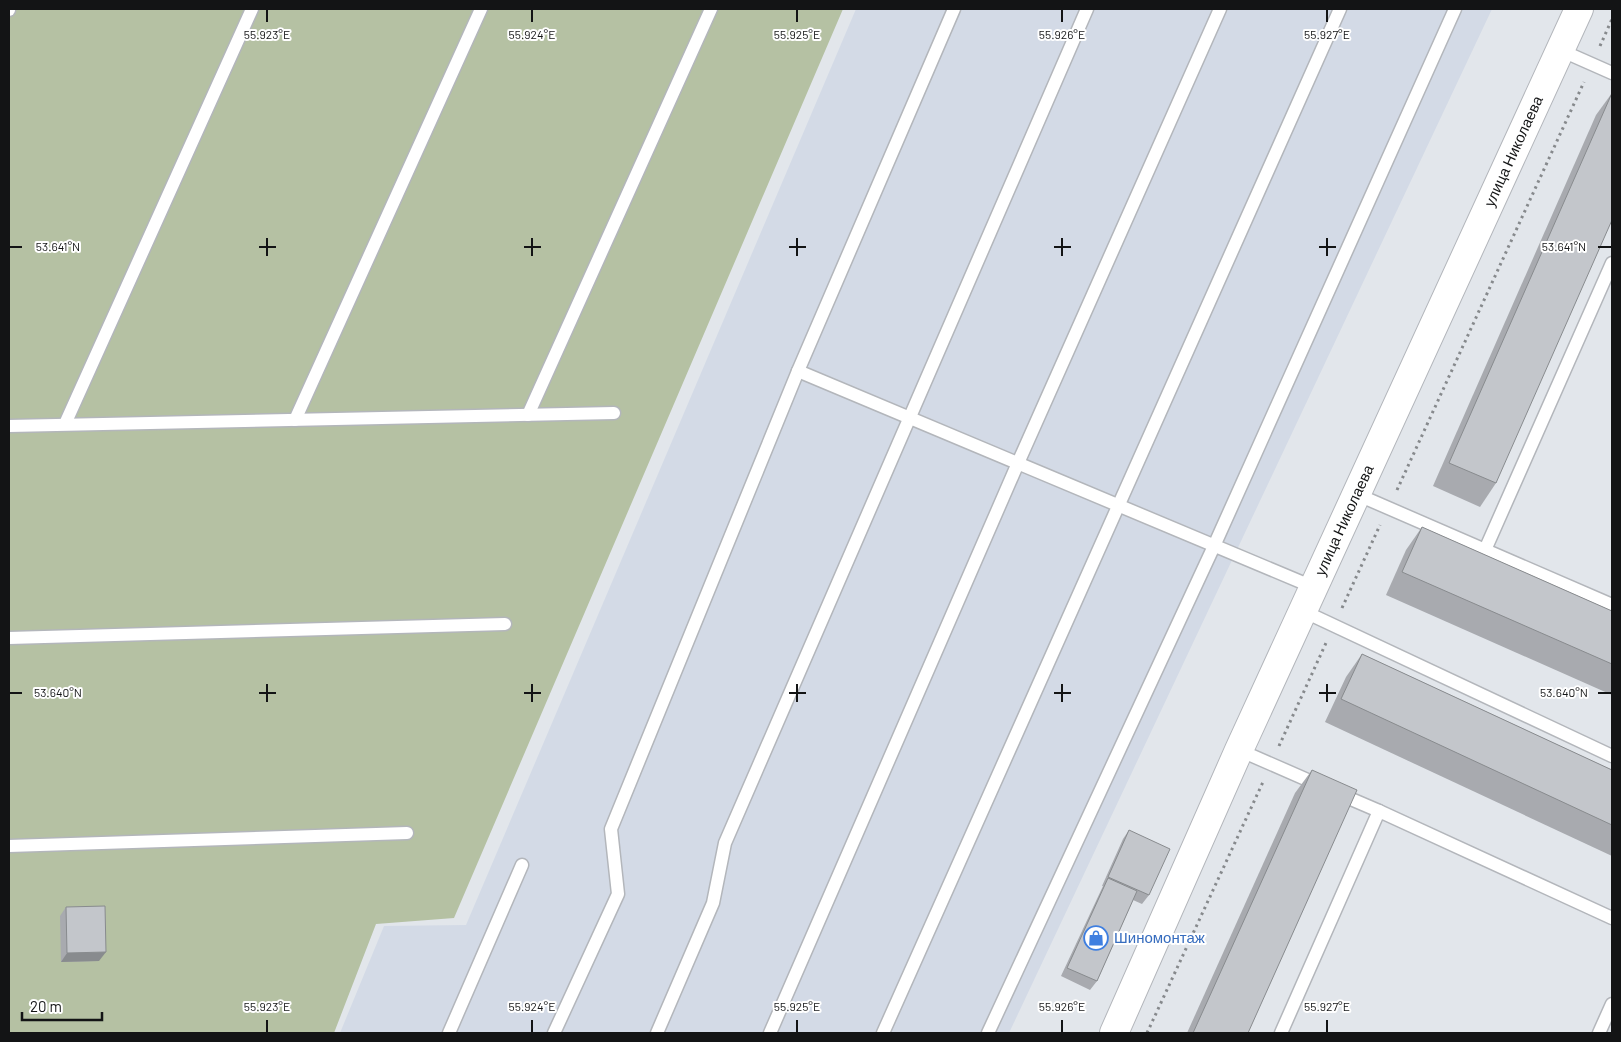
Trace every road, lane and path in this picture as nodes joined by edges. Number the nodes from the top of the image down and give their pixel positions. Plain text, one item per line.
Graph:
1 (252, 9) edge
2 (481, 9) edge
3 (711, 9) edge
4 (954, 9) edge
5 (1087, 9) edge
6 (1220, 9) edge
7 (1340, 9) edge
8 (1456, 9) edge
9 (1579, 9) edge
10 (1560, 50) junction
11 (1612, 73) edge
12 (1612, 263) edge
13 (798, 370) junction
14 (614, 413) dead end
15 (528, 415) junction
16 (910, 418) junction
17 (295, 420) junction
18 (65, 424) junction
19 (9, 426) edge
20 (1018, 463) junction
21 (1356, 494) junction
22 (1117, 505) junction
23 (1214, 546) junction
24 (1486, 550) junction
25 (1308, 599) junction
26 (1612, 605) edge
27 (504, 624) dead end
28 (9, 638) edge
29 (1238, 750) junction
30 (1612, 756) edge
31 (1379, 811) junction
32 (407, 833) dead end
33 (9, 846) edge
34 (522, 865) dead end
35 (1612, 918) edge
36 (1612, 1004) edge
37 (449, 1033) edge
38 (554, 1033) edge
39 (657, 1033) edge
40 (770, 1033) edge
41 (883, 1033) edge
42 (988, 1033) edge
43 (1114, 1033) edge
44 (1281, 1033) edge
45 (1599, 1033) edge

1 - 18 lane
2 - 17 lane
3 - 15 lane
4 - 13 lane
5 - 16 lane
6 - 20 lane
7 - 22 lane
8 - 23 lane
9 - 10 main road, улица Николаева
10 - 11 lane
10 - 21 main road, улица Николаева
12 - 24 lane
13 - 16 lane
13 - 38 lane
14 - 15 lane
15 - 17 lane
16 - 20 lane
16 - 39 lane
17 - 18 lane
18 - 19 lane
20 - 22 lane
20 - 40 lane
21 - 24 lane
21 - 25 main road, улица Николаева
22 - 23 lane
22 - 41 lane
23 - 25 lane
23 - 42 lane
24 - 26 lane
25 - 29 main road, улица Николаева
25 - 30 lane
27 - 28 lane
29 - 31 lane
29 - 43 main road, улица Николаева
31 - 35 lane
31 - 44 lane
32 - 33 lane
34 - 37 lane
36 - 45 lane

